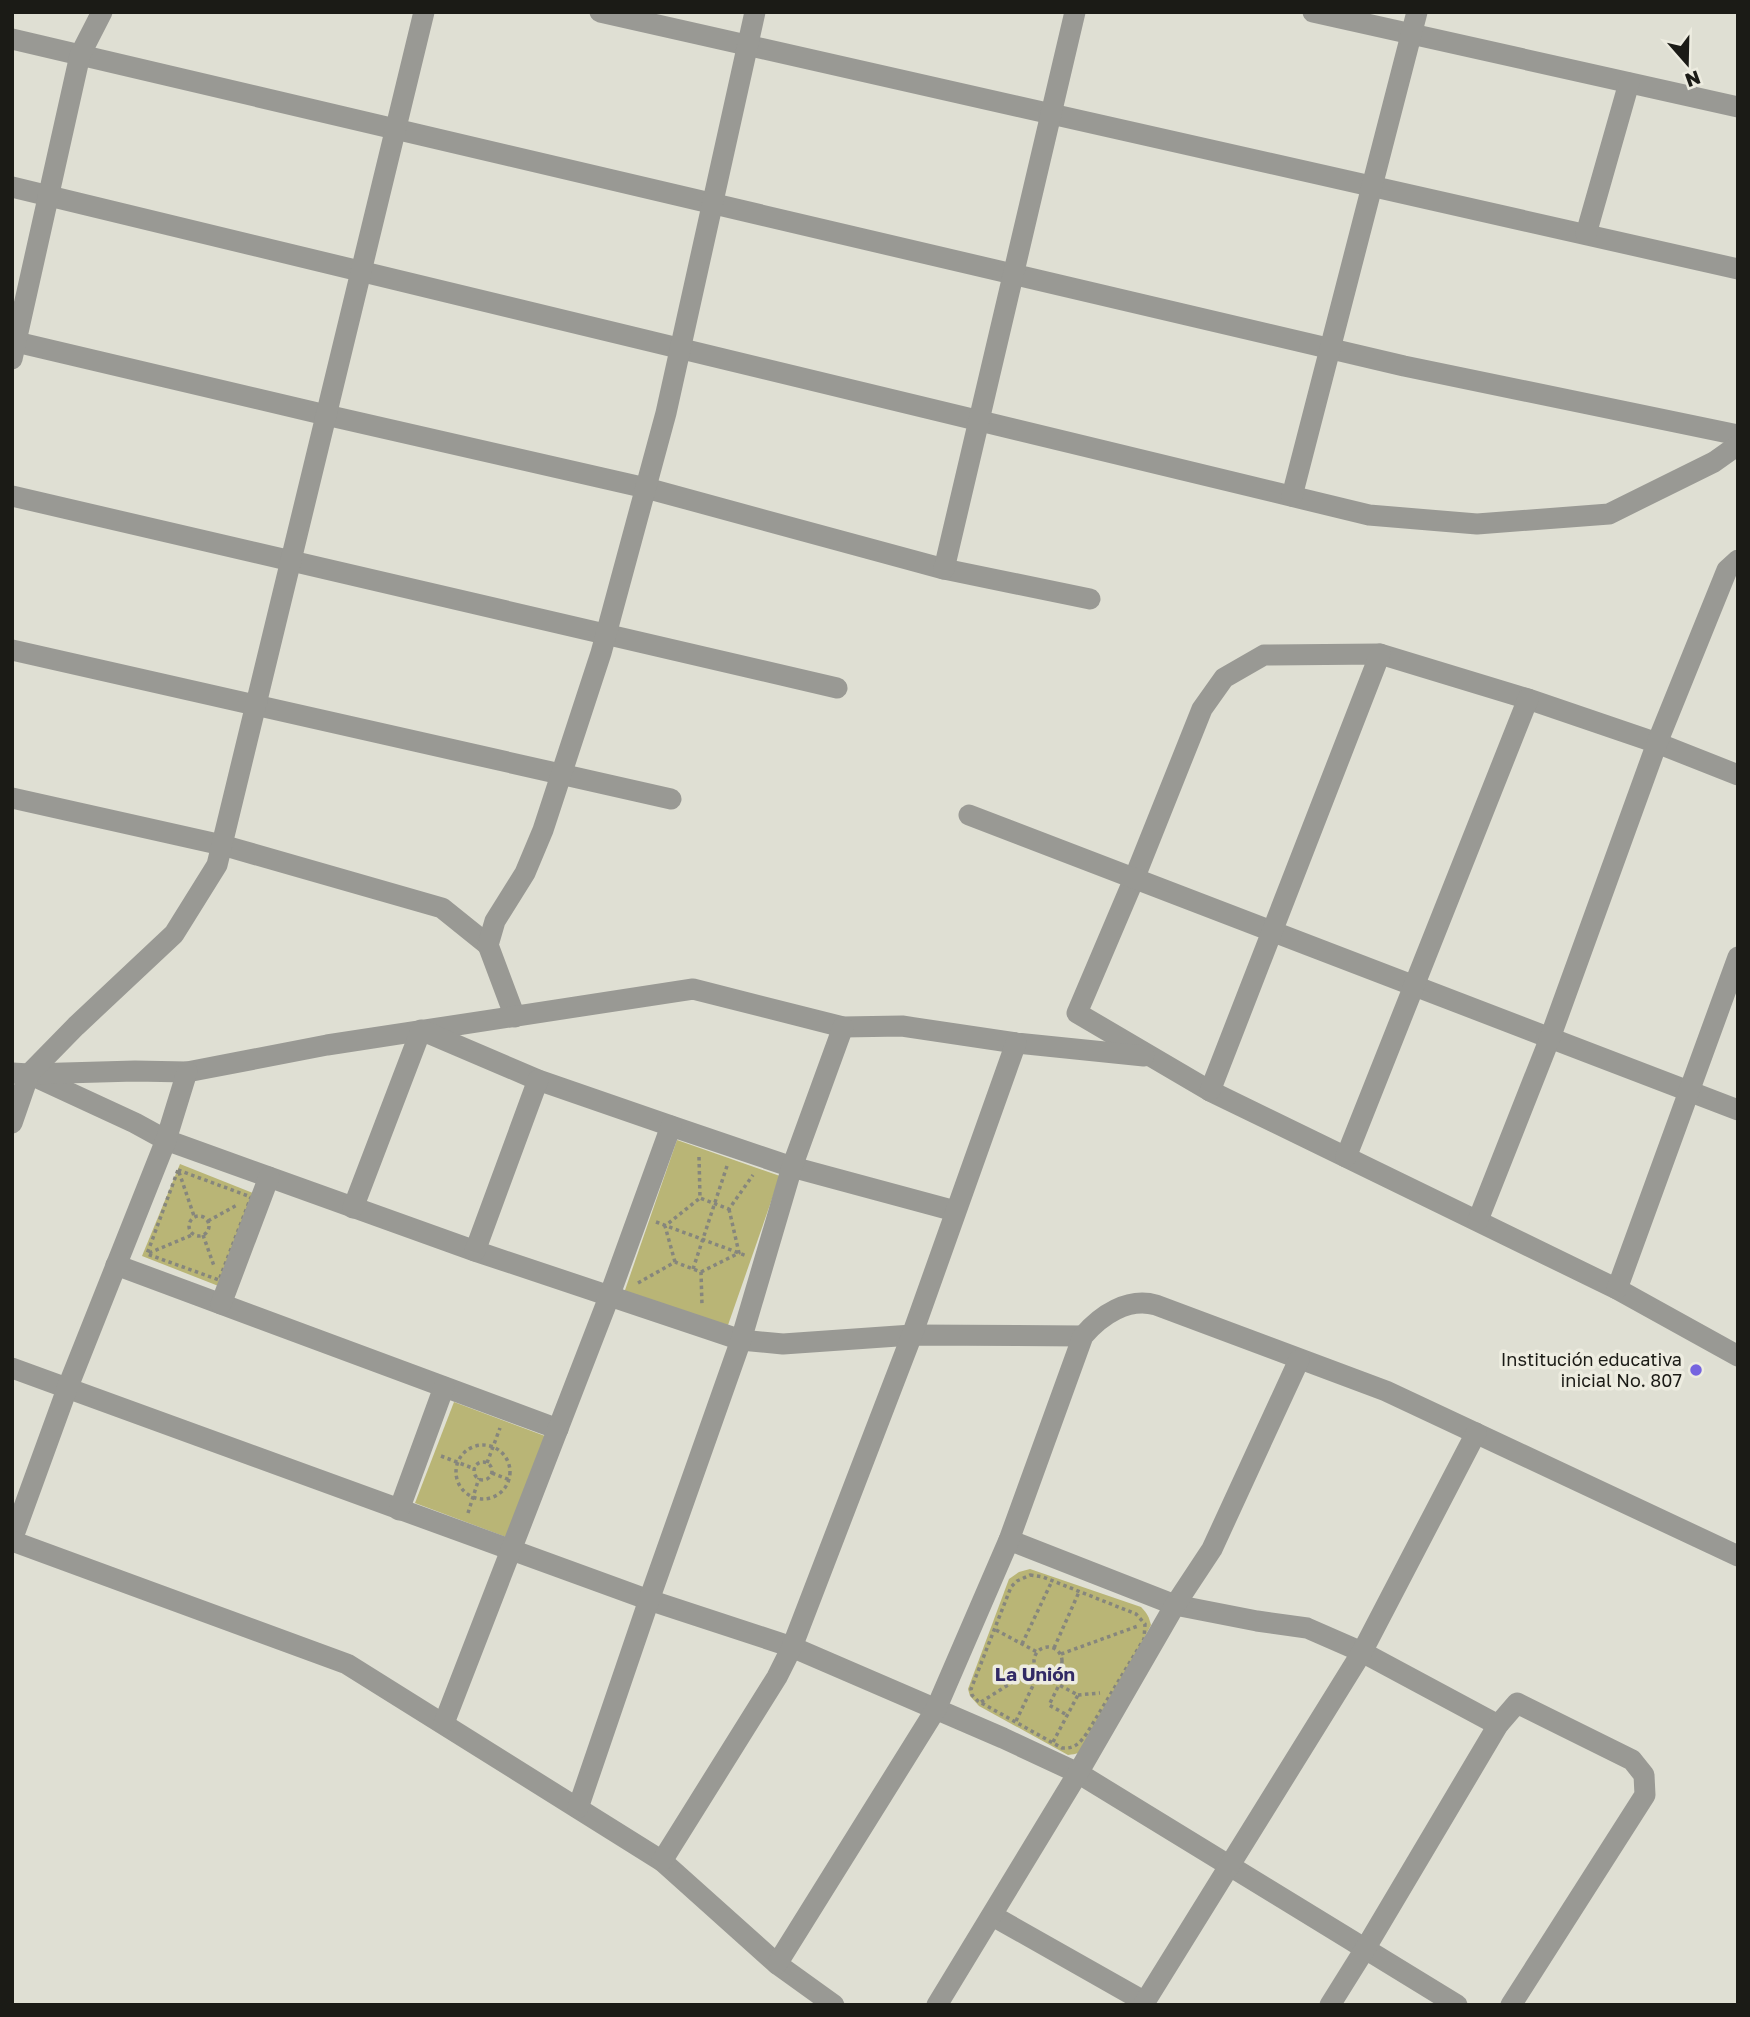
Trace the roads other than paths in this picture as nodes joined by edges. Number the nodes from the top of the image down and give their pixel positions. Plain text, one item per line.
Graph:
1 (102, 12) edge
2 (424, 12) edge
3 (600, 12) edge
4 (755, 12) edge
5 (1075, 12) edge
6 (1313, 12) edge
7 (1417, 12) edge
8 (1412, 34) junction
9 (12, 39) edge
10 (748, 46) junction
11 (80, 55) junction
12 (1629, 83) junction
13 (1738, 107) edge
14 (1051, 114) junction
15 (396, 129) junction
16 (1372, 186) junction
17 (12, 187) edge
18 (49, 196) junction
19 (713, 204) junction
20 (1586, 234) junction
21 (1738, 269) edge
22 (361, 272) junction
23 (1013, 275) junction
24 (14, 347) edge
25 (680, 349) junction
26 (1330, 349) junction
27 (326, 415) junction
28 (979, 421) junction
29 (1738, 435) edge
30 (1738, 445) edge
31 (646, 488) junction
32 (12, 496) edge
33 (1292, 496) junction
34 (1738, 560) edge
35 (291, 561) junction
36 (944, 569) junction
37 (1090, 599) dead end
38 (606, 635) junction
39 (12, 650) edge
40 (1380, 654) junction
41 (837, 688) dead end
42 (1528, 699) junction
43 (256, 705) junction
44 (1657, 743) junction
45 (562, 774) junction
46 (1738, 775) edge
47 (12, 798) edge
48 (671, 799) dead end
49 (969, 816) dead end
50 (222, 845) junction
51 (1135, 879) junction
52 (1272, 932) junction
53 (488, 944) junction
54 (1738, 957) edge
55 (1414, 986) junction
56 (515, 1017) junction
57 (843, 1027) junction
58 (421, 1030) junction
59 (1550, 1038) junction
60 (1016, 1043) junction
61 (1151, 1056) junction
62 (187, 1072) junction
63 (21, 1073) edge
64 (538, 1080) junction
65 (1210, 1091) junction
66 (1689, 1091) junction
67 (1738, 1110) edge
68 (12, 1123) edge
69 (671, 1126) junction
70 (166, 1139) junction
71 (1346, 1157) junction
72 (792, 1167) junction
73 (269, 1177) junction
74 (353, 1208) junction
75 (956, 1211) junction
76 (1478, 1220) junction
77 (475, 1251) junction
78 (116, 1265) junction
79 (1617, 1289) junction
80 (609, 1297) junction
81 (221, 1304) junction
82 (912, 1335) junction
83 (1083, 1336) junction
84 (741, 1340) junction
85 (1738, 1356) edge
86 (1299, 1360) junction
87 (12, 1368) edge
88 (444, 1387) junction
89 (67, 1389) junction
90 (558, 1429) junction
91 (1476, 1433) junction
92 (399, 1510) junction
93 (12, 1540) edge
94 (1009, 1540) junction
95 (511, 1550) junction
96 (1738, 1556) edge
97 (649, 1600) junction
98 (1175, 1605) junction
99 (792, 1647) junction
100 (1362, 1652) junction
101 (936, 1709) junction
102 (444, 1723) junction
103 (1498, 1725) junction
104 (1078, 1773) junction
105 (578, 1808) junction
106 (662, 1861) junction
107 (1230, 1865) junction
108 (993, 1916) junction
109 (1365, 1949) junction
110 (777, 1964) junction
111 (1144, 2003) edge
112 (810, 2005) edge
113 (834, 2005) edge
114 (937, 2005) edge
115 (1330, 2005) edge
116 (1457, 2005) edge
117 (1511, 2005) edge

1 - 11 street
2 - 15 street
3 - 10 street
4 - 10 street
5 - 14 street
6 - 8 street
7 - 8 street
8 - 12 street
8 - 16 street
9 - 11 street
10 - 14 street
10 - 19 street
11 - 15 street
11 - 18 street
12 - 13 street
12 - 20 street
14 - 16 street
14 - 23 street
15 - 19 street
15 - 22 street
16 - 20 street
16 - 26 street
17 - 18 street
18 - 22 street
18 - 24 street
19 - 23 street
19 - 25 street
20 - 21 street
22 - 25 street
22 - 27 street
23 - 26 street
23 - 28 street
24 - 27 street
25 - 28 street
25 - 31 street
26 - 29 street
26 - 33 street
27 - 31 street
27 - 35 street
28 - 33 street
28 - 36 street
30 - 33 street
31 - 36 street
31 - 38 street
32 - 35 street
34 - 44 street
35 - 38 street
35 - 43 street
36 - 37 street
38 - 41 street
38 - 45 street
39 - 43 street
40 - 42 street
40 - 51 street
40 - 52 street
42 - 44 street
42 - 55 street
43 - 45 street
43 - 50 street
44 - 46 street
44 - 59 street
45 - 48 street
45 - 53 street
47 - 50 street
49 - 51 street
50 - 53 street
50 - 63 street
51 - 52 street
51 - 61 street
52 - 55 street
52 - 65 street
53 - 56 street
54 - 66 street
55 - 59 street
55 - 71 street
56 - 57 street
56 - 58 street
57 - 60 street
57 - 72 street
58 - 62 street
58 - 64 street
58 - 74 street
59 - 66 street
59 - 76 street
60 - 61 street
60 - 75 street
61 - 65 street
62 - 63 street
62 - 70 street
63 - 68 street
63 - 70 street
64 - 69 street
64 - 77 street
65 - 71 street
66 - 67 street
66 - 79 street
69 - 72 street
69 - 80 street
70 - 73 street
70 - 78 street
71 - 76 street
72 - 75 street
72 - 84 street
73 - 74 street
73 - 81 street
74 - 77 street
75 - 82 street
76 - 79 street
77 - 80 street
78 - 81 street
78 - 89 street
79 - 85 street
80 - 84 street
80 - 90 street
81 - 88 street
82 - 83 street
82 - 84 street
82 - 99 street
83 - 86 street
83 - 94 street
84 - 97 street
86 - 91 street
86 - 98 street
87 - 89 street
88 - 90 street
88 - 92 street
89 - 92 street
89 - 93 street
90 - 95 street
91 - 96 street
91 - 100 street
92 - 95 street
93 - 102 street
94 - 98 street
94 - 101 street
95 - 97 street
95 - 102 street
97 - 99 street
97 - 105 street
98 - 100 street
98 - 104 street
99 - 101 street
99 - 106 street
100 - 103 street
100 - 107 street
101 - 104 street
101 - 110 street
102 - 105 street
103 - 109 street
103 - 117 street
104 - 107 street
104 - 108 street
105 - 106 street
106 - 110 street
107 - 109 street
107 - 111 street
108 - 111 street
108 - 114 street
109 - 115 street
109 - 116 street
110 - 112 street
110 - 113 street

